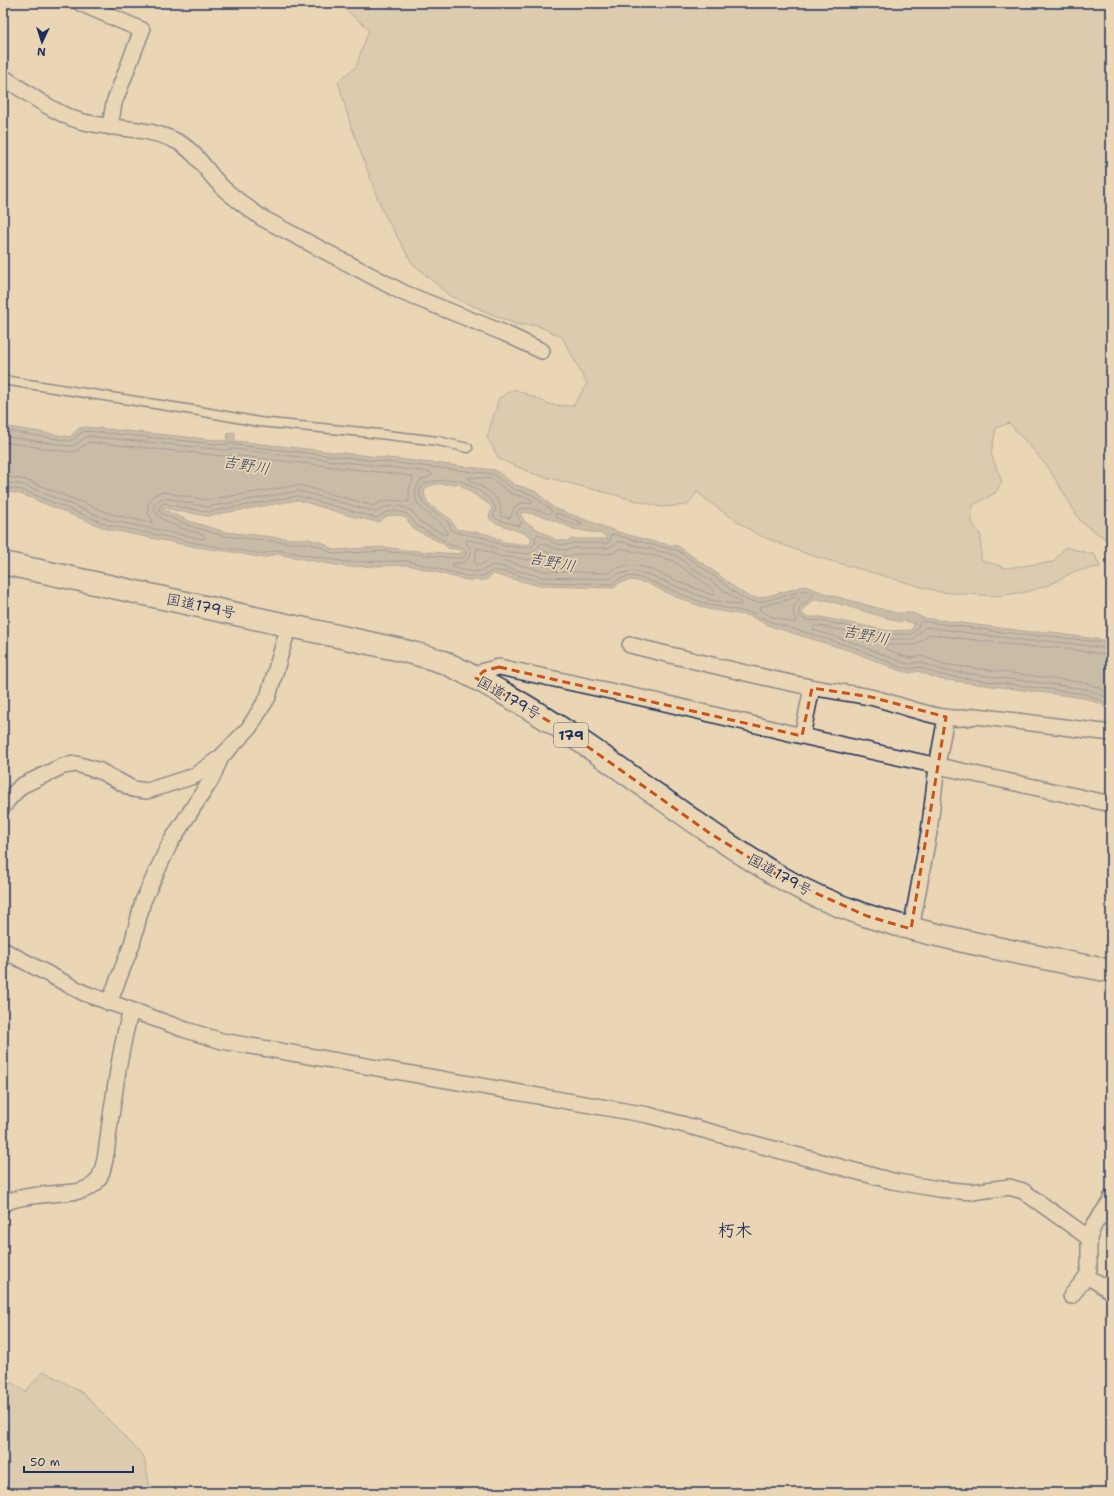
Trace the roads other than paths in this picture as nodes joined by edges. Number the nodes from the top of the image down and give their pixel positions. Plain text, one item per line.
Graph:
1 (80, 3) edge
2 (3, 77) edge
3 (110, 128) junction
4 (542, 351) dead end
5 (3, 380) edge
6 (468, 448) dead end
7 (3, 564) edge
8 (289, 625) junction
9 (630, 645) dead end
10 (476, 678) junction
11 (812, 688) junction
12 (946, 717) junction
13 (1111, 733) edge
14 (802, 736) junction
15 (221, 757) junction
16 (937, 766) junction
17 (1111, 804) edge
18 (3, 807) edge
19 (911, 929) junction
20 (3, 950) edge
21 (1111, 970) edge
22 (109, 1003) junction
23 (131, 1010) junction
24 (1111, 1198) edge
25 (3, 1205) edge
26 (1089, 1238) junction
27 (1087, 1276) junction
28 (1111, 1291) edge
29 (1071, 1296) dead end

1 - 3 street
2 - 3 street
3 - 4 street
5 - 6 lane
7 - 8 highway, 国道179号 / 179
8 - 10 highway, 国道179号 / 179
8 - 15 street
9 - 11 street
10 - 14 street
10 - 19 highway, 国道179号 / 179
11 - 12 street
11 - 14 street
12 - 13 street
12 - 16 street
14 - 16 street
15 - 18 street
15 - 22 street
16 - 17 street
16 - 19 street
19 - 21 highway, 国道179号 / 179
20 - 22 street
22 - 23 street
23 - 25 street
23 - 26 street
24 - 26 street
26 - 27 street
27 - 28 street
27 - 29 street

